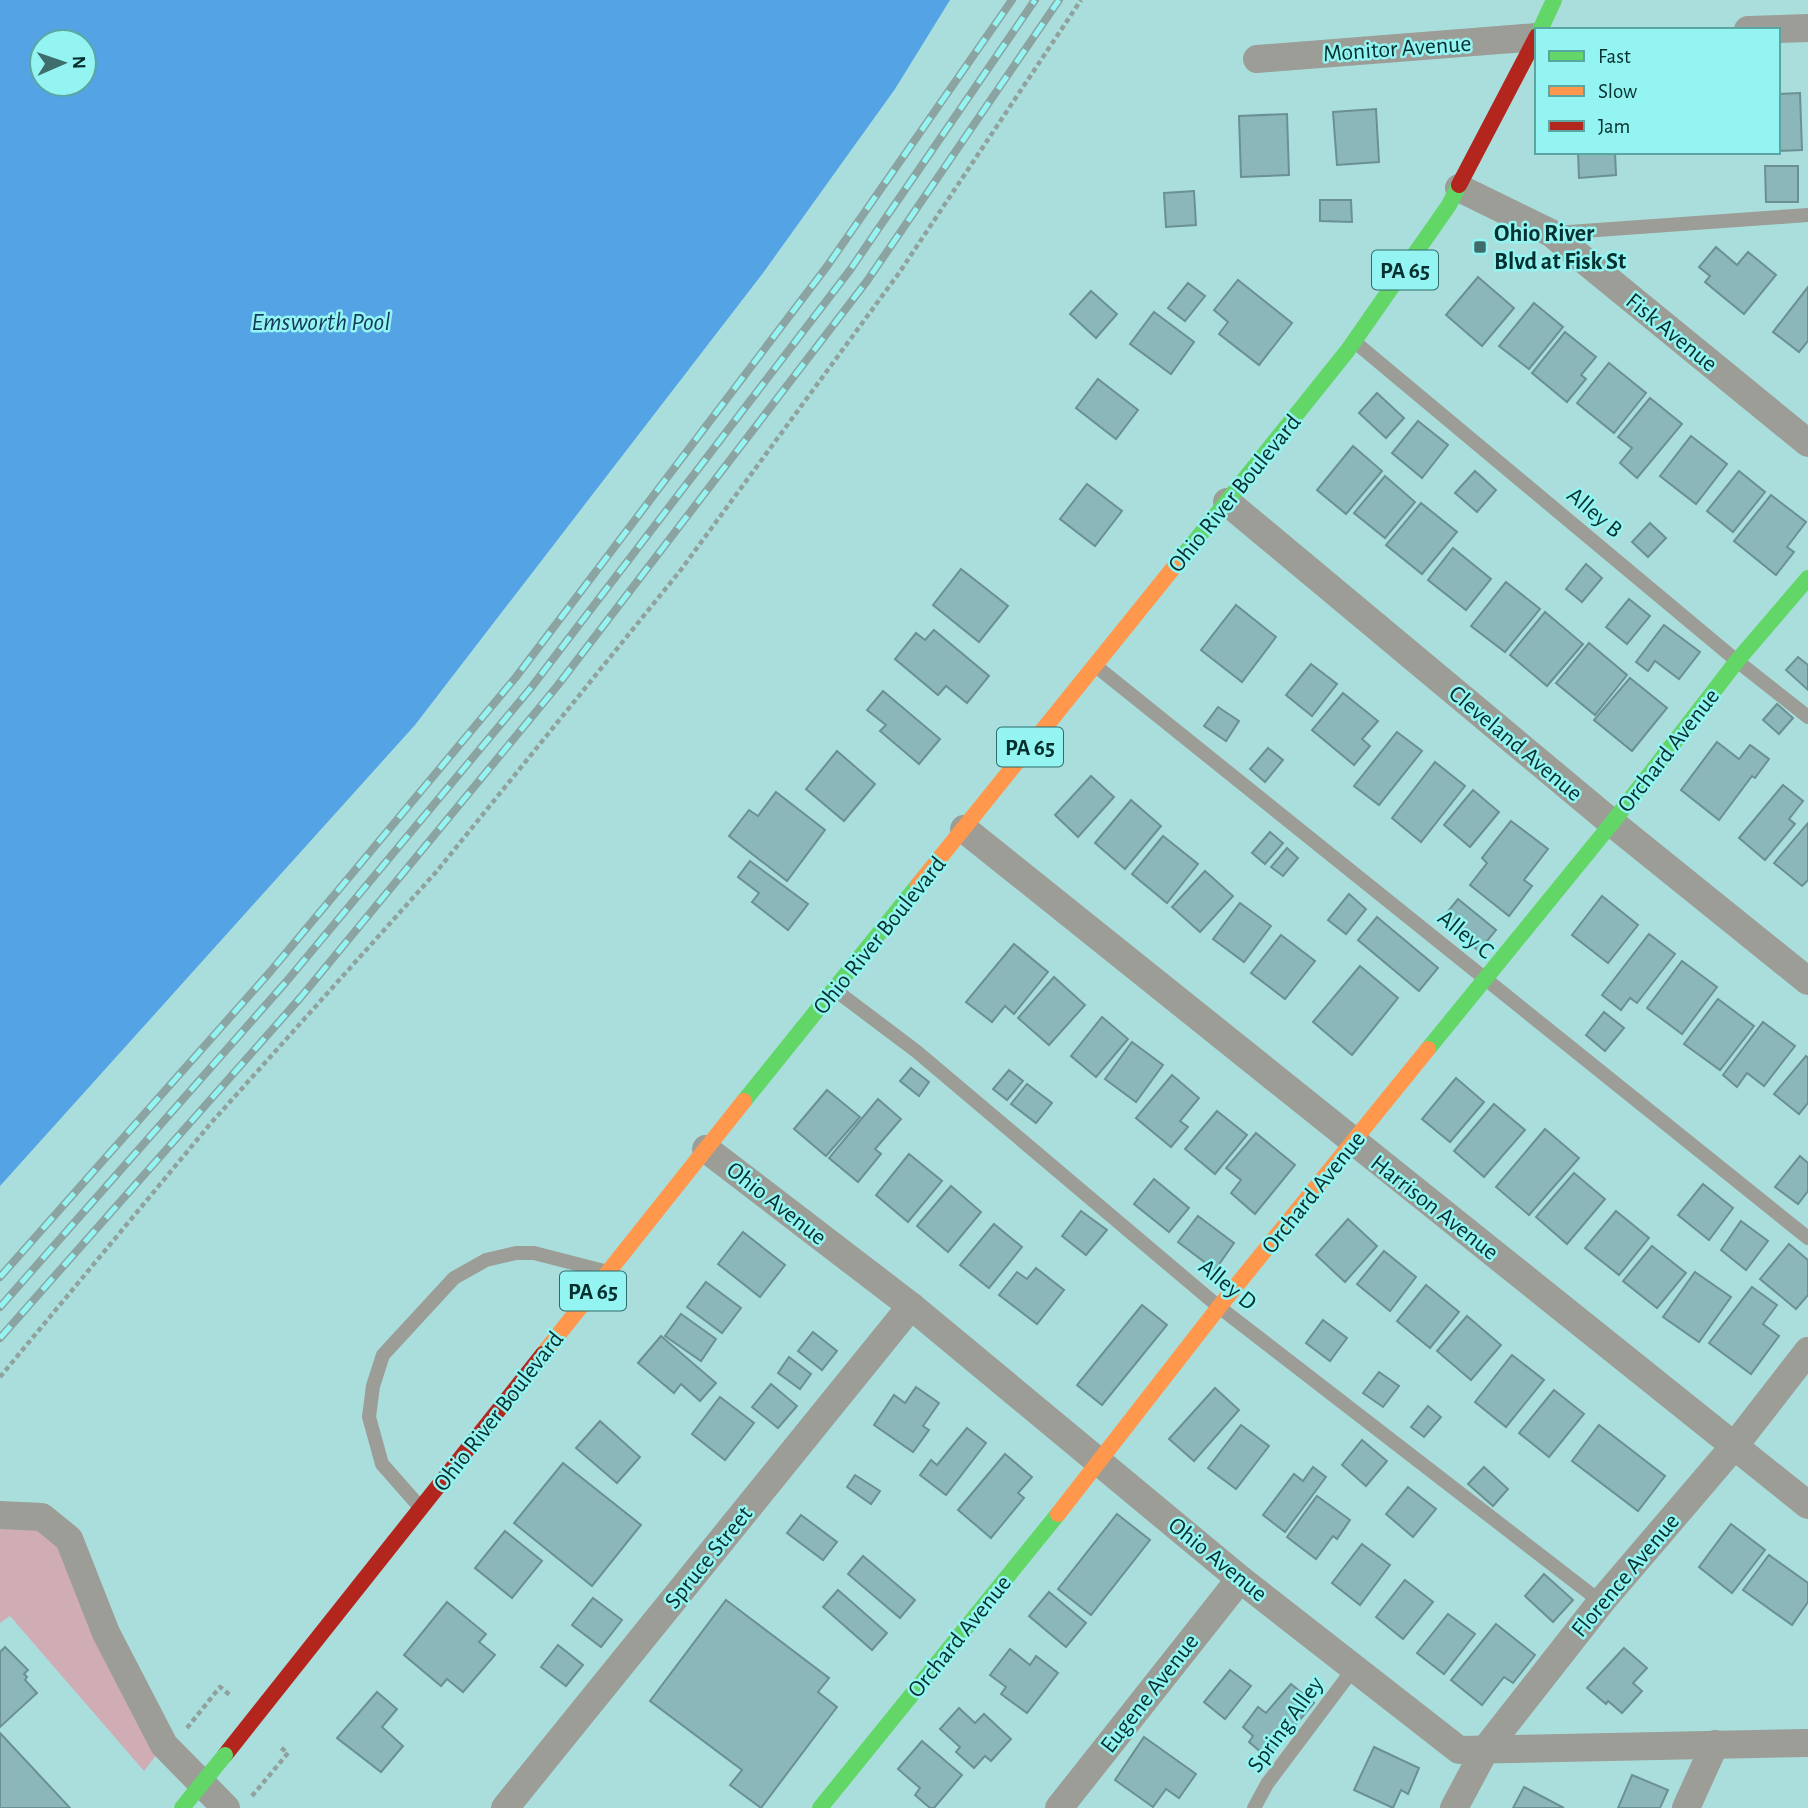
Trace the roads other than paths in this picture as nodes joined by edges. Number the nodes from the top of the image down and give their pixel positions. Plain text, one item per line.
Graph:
1 (1553, 0) edge
2 (1541, 28) edge
3 (1808, 28) edge
4 (1780, 29) edge
5 (1535, 37) edge
6 (1535, 41) edge
7 (1257, 59) dead end
8 (1459, 188) junction
9 (1808, 215) edge
10 (1551, 233) junction
11 (1354, 341) junction
12 (1808, 443) edge
13 (1227, 502) junction
14 (1808, 578) edge
15 (1737, 661) junction
16 (1096, 666) junction
17 (1808, 717) edge
18 (1612, 823) junction
19 (964, 829) junction
20 (1485, 979) junction
21 (1808, 981) edge
22 (835, 990) junction
23 (1353, 1142) junction
24 (706, 1149) junction
25 (1808, 1238) edge
26 (608, 1272) junction
27 (911, 1306) junction
28 (1219, 1307) junction
29 (1808, 1351) edge
30 (1735, 1445) junction
31 (1100, 1462) junction
32 (1808, 1505) edge
33 (421, 1508) junction
34 (0, 1515) edge
35 (1240, 1579) junction
36 (1601, 1602) junction
37 (1354, 1668) junction
38 (1808, 1743) edge
39 (1715, 1744) junction
40 (1485, 1750) junction
41 (182, 1808) edge
42 (226, 1808) edge
43 (505, 1808) edge
44 (820, 1808) edge
45 (1059, 1808) edge
46 (1254, 1808) edge
47 (1454, 1808) edge
48 (1686, 1808) edge

1 - 2 main road
3 - 4 street
5 - 7 street, Monitor Avenue
6 - 8 main road, Ohio River Boulevard / PA 65
8 - 10 street, Fisk Avenue
8 - 11 main road, Ohio River Boulevard / PA 65
9 - 10 lane
10 - 12 street, Fisk Avenue
11 - 13 main road, Ohio River Boulevard / PA 65
11 - 15 lane, Alley B
13 - 16 main road, Ohio River Boulevard / PA 65
13 - 18 street, Cleveland Avenue
14 - 15 main road, Orchard Avenue
15 - 17 lane, Alley B
15 - 18 main road, Orchard Avenue
16 - 19 main road, Ohio River Boulevard / PA 65
16 - 20 lane, Alley C
18 - 20 main road, Orchard Avenue
18 - 21 street, Cleveland Avenue
19 - 22 main road, Ohio River Boulevard / PA 65
19 - 23 street, Harrison Avenue
20 - 23 main road, Orchard Avenue
20 - 25 lane, Alley C
22 - 24 main road, Ohio River Boulevard / PA 65
22 - 28 lane, Alley D
23 - 28 main road, Orchard Avenue
23 - 30 street, Harrison Avenue
24 - 26 main road, Ohio River Boulevard / PA 65
24 - 27 street, Ohio Avenue
26 - 33 main road, Ohio River Boulevard / PA 65
26 - 33 lane
27 - 31 street, Ohio Avenue
27 - 43 street, Spruce Street
28 - 31 main road, Orchard Avenue
28 - 36 lane, Alley D
29 - 30 street, Florence Avenue
30 - 32 street, Harrison Avenue
30 - 36 street, Florence Avenue
31 - 35 street, Ohio Avenue
31 - 44 main road, Orchard Avenue
33 - 41 main road, Ohio River Boulevard / PA 65, bridge
34 - 42 street
35 - 37 street, Ohio Avenue
35 - 45 street, Eugene Avenue
36 - 40 street, Florence Avenue
37 - 40 street, Ohio Avenue
37 - 46 lane, Spring Alley
38 - 39 street, Ohio Avenue
39 - 40 street, Ohio Avenue
39 - 48 street
40 - 47 street, Florence Avenue

